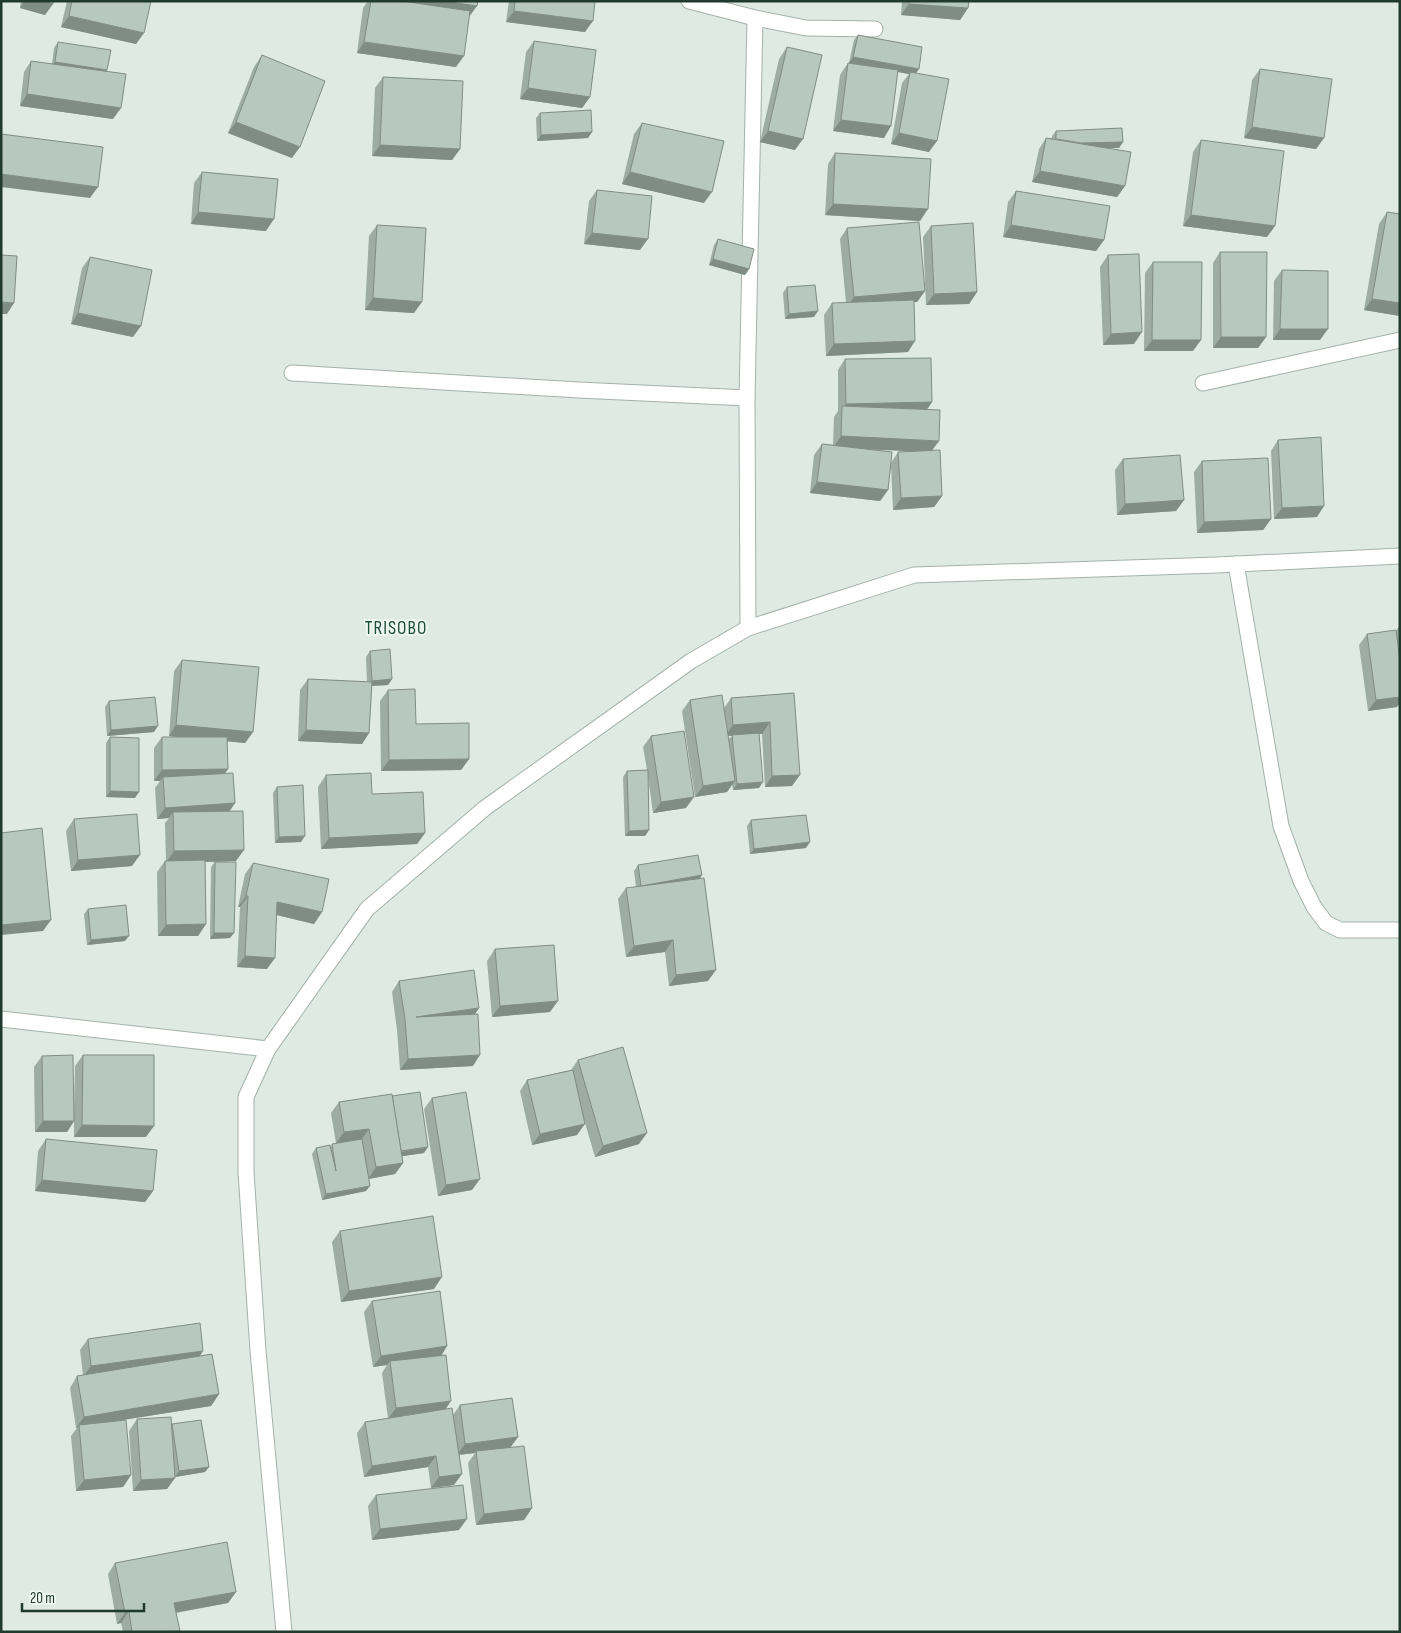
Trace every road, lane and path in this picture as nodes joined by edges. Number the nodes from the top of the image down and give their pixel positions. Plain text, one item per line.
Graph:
1 (689, 1) edge
2 (756, 18) junction
3 (875, 29) dead end
4 (1400, 340) edge
5 (292, 373) dead end
6 (1203, 383) dead end
7 (747, 398) junction
8 (1400, 556) edge
9 (1236, 564) junction
10 (748, 628) junction
11 (1400, 930) edge
12 (1, 1019) edge
13 (268, 1049) junction
14 (284, 1632) edge

1 - 2 street
2 - 3 street
2 - 7 street
4 - 6 street
5 - 7 street
7 - 10 street
8 - 9 street
9 - 10 street
9 - 11 street
10 - 13 street
12 - 13 street
13 - 14 street

